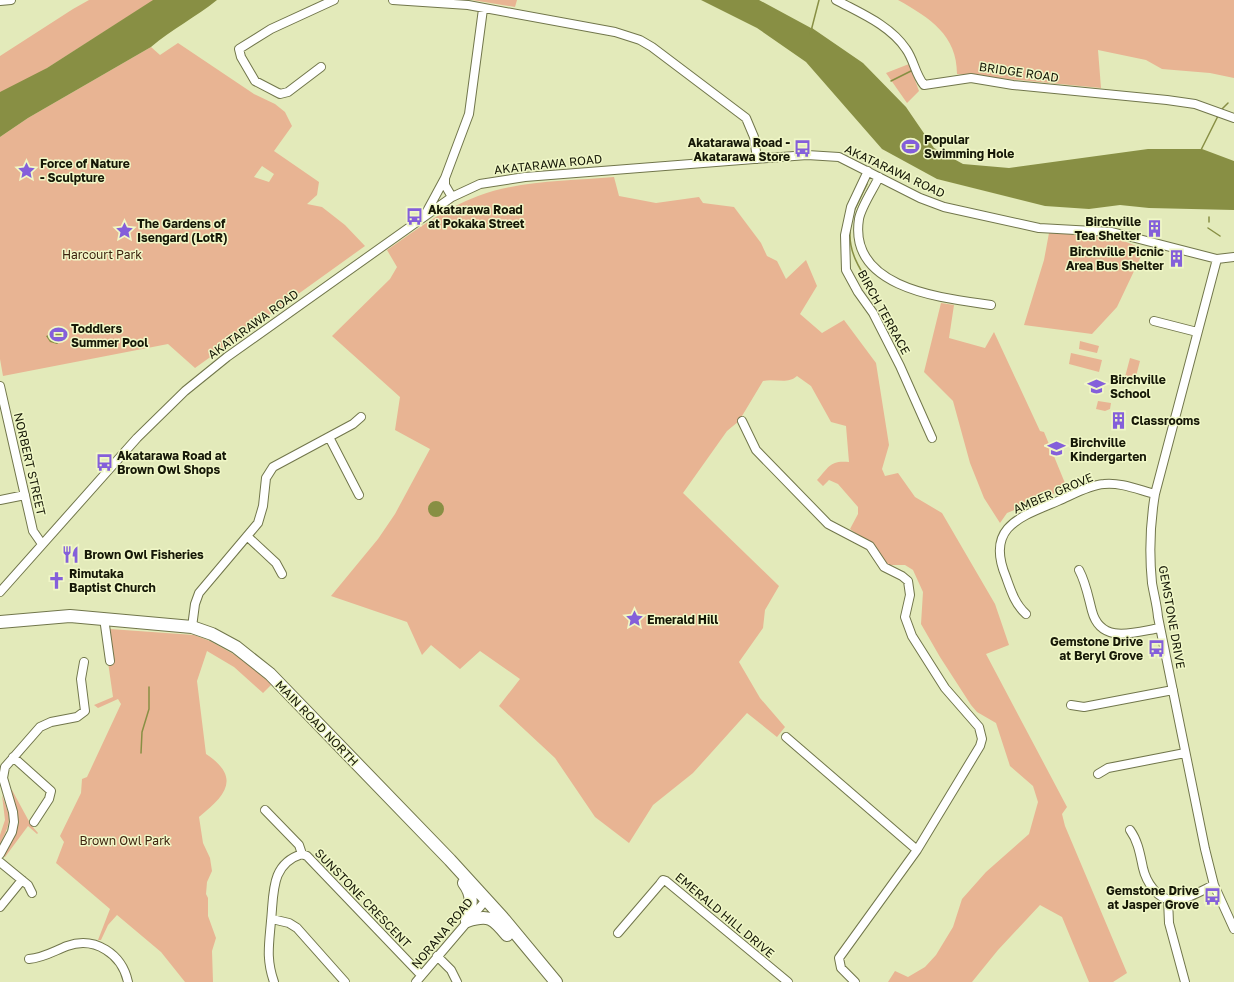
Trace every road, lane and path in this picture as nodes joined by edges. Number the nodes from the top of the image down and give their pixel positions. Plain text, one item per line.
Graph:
1 (11, 0) edge
2 (334, 0) edge
3 (393, 0) edge
4 (836, 0) edge
5 (0, 1) edge
6 (483, 9) junction
7 (321, 67) dead end
8 (1234, 118) edge
9 (757, 159) junction
10 (868, 172) junction
11 (879, 177) junction
12 (445, 178) junction
13 (452, 197) junction
14 (424, 218) junction
15 (1234, 257) edge
16 (1216, 259) junction
17 (991, 305) dead end
18 (1154, 321) dead end
19 (1198, 332) junction
20 (0, 386) edge
21 (3, 410) edge
22 (361, 417) dead end
23 (742, 421) dead end
24 (329, 437) junction
25 (932, 438) dead end
26 (1155, 494) junction
27 (25, 495) junction
28 (359, 495) dead end
29 (0, 500) edge
30 (247, 536) junction
31 (42, 544) junction
32 (1079, 570) dead end
33 (282, 574) dead end
34 (0, 592) edge
35 (1026, 614) dead end
36 (104, 618) junction
37 (0, 622) edge
38 (192, 627) junction
39 (1160, 628) junction
40 (110, 661) dead end
41 (84, 662) dead end
42 (1173, 690) junction
43 (1070, 705) dead end
44 (786, 737) dead end
45 (1185, 753) junction
46 (13, 757) junction
47 (1098, 774) dead end
48 (265, 810) dead end
49 (34, 822) dead end
50 (1130, 830) dead end
51 (917, 850) junction
52 (0, 854) edge
53 (302, 854) junction
54 (0, 862) edge
55 (458, 870) junction
56 (22, 880) junction
57 (1214, 885) junction
58 (32, 893) dead end
59 (1168, 899) junction
60 (486, 900) junction
61 (0, 907) edge
62 (272, 919) junction
63 (467, 921) junction
64 (1234, 929) edge
65 (618, 933) dead end
66 (437, 956) junction
67 (29, 959) dead end
68 (544, 970) junction
69 (419, 979) edge
70 (128, 982) edge
71 (274, 982) edge
72 (345, 982) edge
73 (457, 982) edge
74 (556, 982) edge
75 (788, 982) edge
76 (855, 982) edge
77 (1185, 982) edge

1 - 5 street
2 - 7 street
3 - 6 street
4 - 8 street, BRIDGE ROAD
6 - 9 street
6 - 12 street
9 - 10 street, AKATARAWA ROAD
9 - 13 street, AKATARAWA ROAD
10 - 11 street, AKATARAWA ROAD
10 - 25 street, BIRCH TERRACE
11 - 16 street, AKATARAWA ROAD
11 - 17 street
12 - 13 street
12 - 14 street
13 - 14 street, AKATARAWA ROAD
14 - 31 street, AKATARAWA ROAD
15 - 16 street, AKATARAWA ROAD
16 - 19 street, GEMSTONE DRIVE
18 - 19 street
19 - 26 street, GEMSTONE DRIVE
20 - 21 street, NORBERT STREET
21 - 27 street, NORBERT STREET
22 - 24 street
23 - 51 street
24 - 28 street
24 - 30 street
26 - 35 street, AMBER GROVE
26 - 39 street, GEMSTONE DRIVE
27 - 29 street
27 - 31 street, NORBERT STREET
30 - 33 street
30 - 38 street
31 - 34 street, AKATARAWA ROAD
32 - 39 street
36 - 37 highway, MAIN ROAD NORTH
36 - 38 highway, MAIN ROAD NORTH
36 - 40 street
38 - 55 highway, MAIN ROAD NORTH
39 - 42 street, GEMSTONE DRIVE
41 - 46 street
42 - 43 street
42 - 45 street, GEMSTONE DRIVE
44 - 51 street
45 - 47 street
45 - 57 street, GEMSTONE DRIVE
46 - 49 street
46 - 52 street
48 - 53 street
50 - 59 street
51 - 76 street
53 - 62 street, SUNSTONE CRESCENT
53 - 69 street, SUNSTONE CRESCENT
54 - 56 street
55 - 60 highway, MAIN ROAD NORTH
55 - 63 highway
56 - 58 street
56 - 61 street
57 - 59 street
57 - 64 street, GEMSTONE DRIVE
59 - 77 street
60 - 63 street, NORANA ROAD
60 - 68 highway, MAIN ROAD NORTH
62 - 71 street, SUNSTONE CRESCENT
62 - 72 street
63 - 66 street, NORANA ROAD
63 - 68 highway
65 - 75 street, EMERALD HILL DRIVE
66 - 69 street, NORANA ROAD
66 - 73 street
67 - 70 street
68 - 74 highway, MAIN ROAD NORTH

